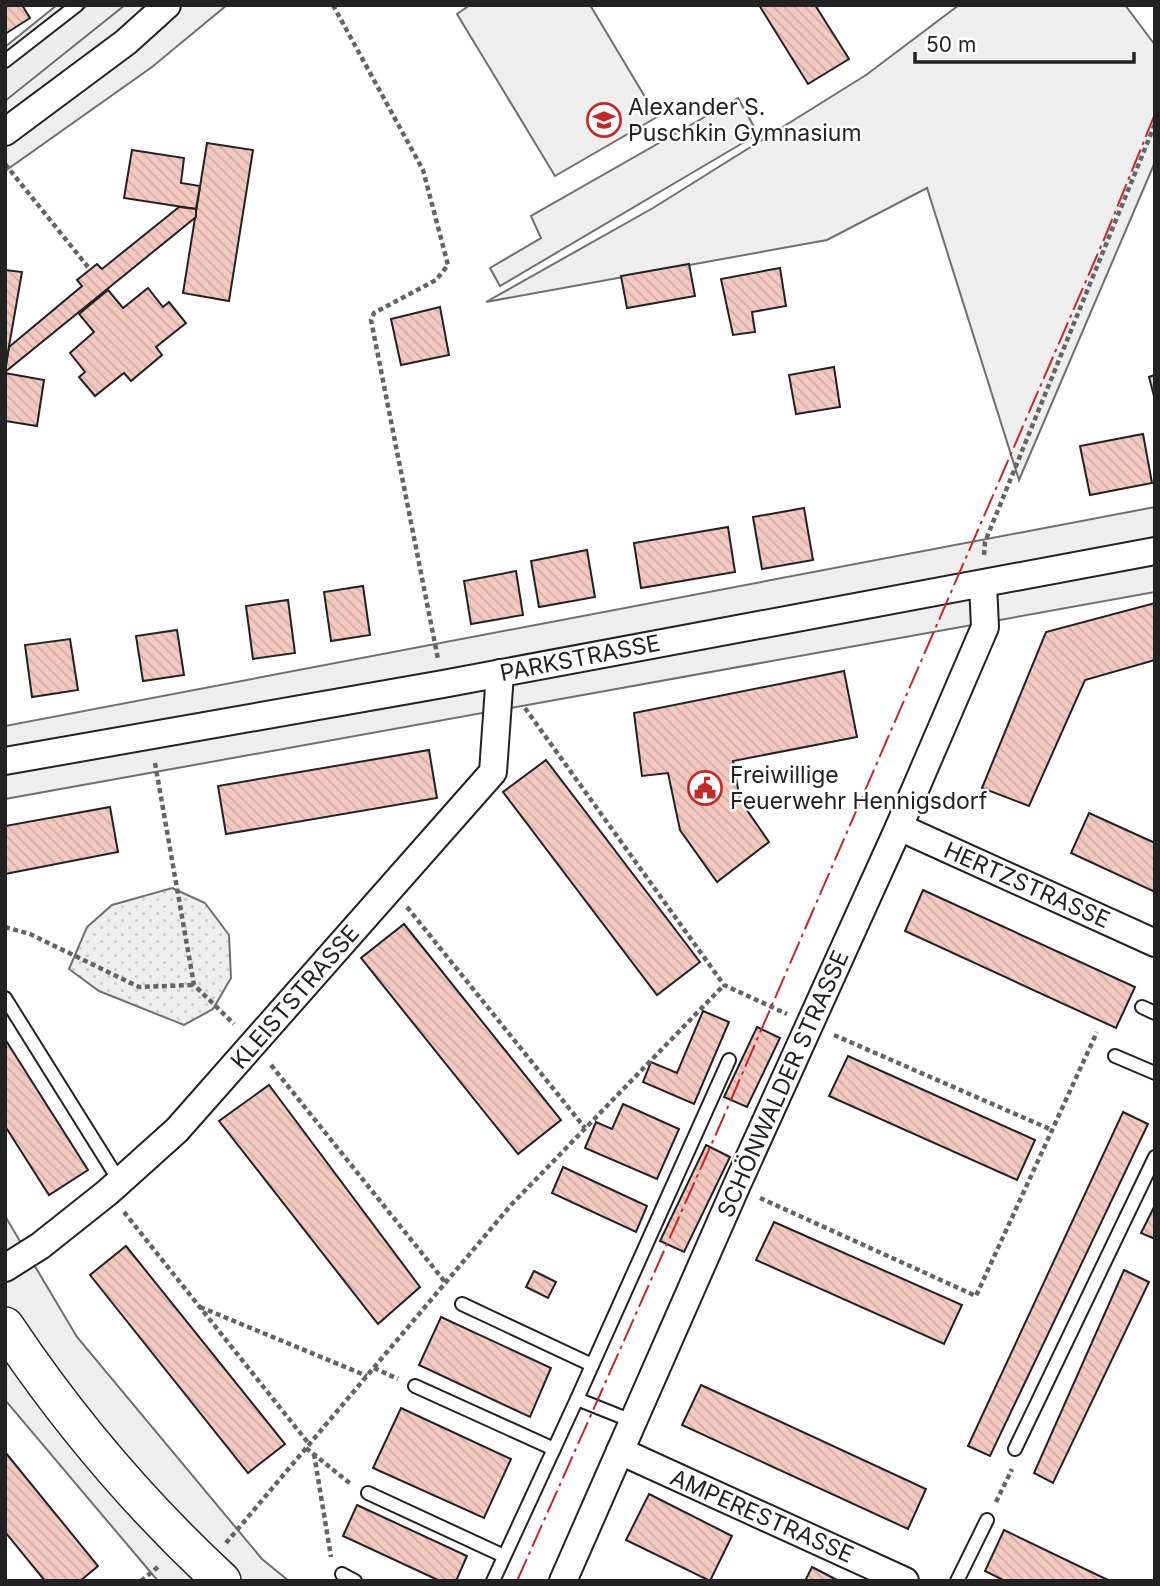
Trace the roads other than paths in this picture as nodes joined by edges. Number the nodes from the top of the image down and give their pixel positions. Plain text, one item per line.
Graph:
1 (78, 5) edge
2 (167, 5) edge
3 (5, 61) edge
4 (5, 132) edge
5 (1155, 551) edge
6 (983, 584) junction
7 (500, 673) junction
8 (5, 761) edge
9 (899, 827) junction
10 (1155, 943) edge
11 (5, 998) edge
12 (1142, 1007) dead end
13 (1155, 1013) edge
14 (1115, 1056) dead end
15 (729, 1060) dead end
16 (1155, 1073) edge
17 (1155, 1157) edge
18 (114, 1187) junction
19 (5, 1268) edge
20 (462, 1304) dead end
21 (5, 1326) edge
22 (592, 1365) junction
23 (415, 1386) dead end
24 (577, 1399) junction
25 (632, 1421) junction
26 (554, 1449) junction
27 (1015, 1449) road end
28 (620, 1451) junction
29 (368, 1493) road end
30 (987, 1520) road end
31 (504, 1556) junction
32 (214, 1574) edge
33 (342, 1574) road end
34 (355, 1581) edge
35 (493, 1581) edge
36 (563, 1581) edge
37 (905, 1581) edge
38 (957, 1581) edge

1 - 3 lane
2 - 4 street
5 - 6 street, PARKSTRASSE
6 - 7 street, PARKSTRASSE
6 - 9 street, SCHÖNWALDER STRASSE
7 - 8 street, PARKSTRASSE
7 - 18 street, KLEISTSTRASSE
9 - 10 street, HERTZSTRASSE
9 - 25 street, SCHÖNWALDER STRASSE
11 - 18 lane
12 - 13 lane
14 - 16 lane
15 - 22 lane
17 - 27 lane
18 - 19 street, KLEISTSTRASSE
20 - 22 lane
21 - 32 street
22 - 24 lane
23 - 26 lane
24 - 25 lane
24 - 26 lane
25 - 28 street, SCHÖNWALDER STRASSE
26 - 31 lane
28 - 36 street, SCHÖNWALDER STRASSE
28 - 37 street, AMPERESTRASSE
29 - 31 lane
30 - 38 lane
31 - 35 lane
33 - 34 lane

